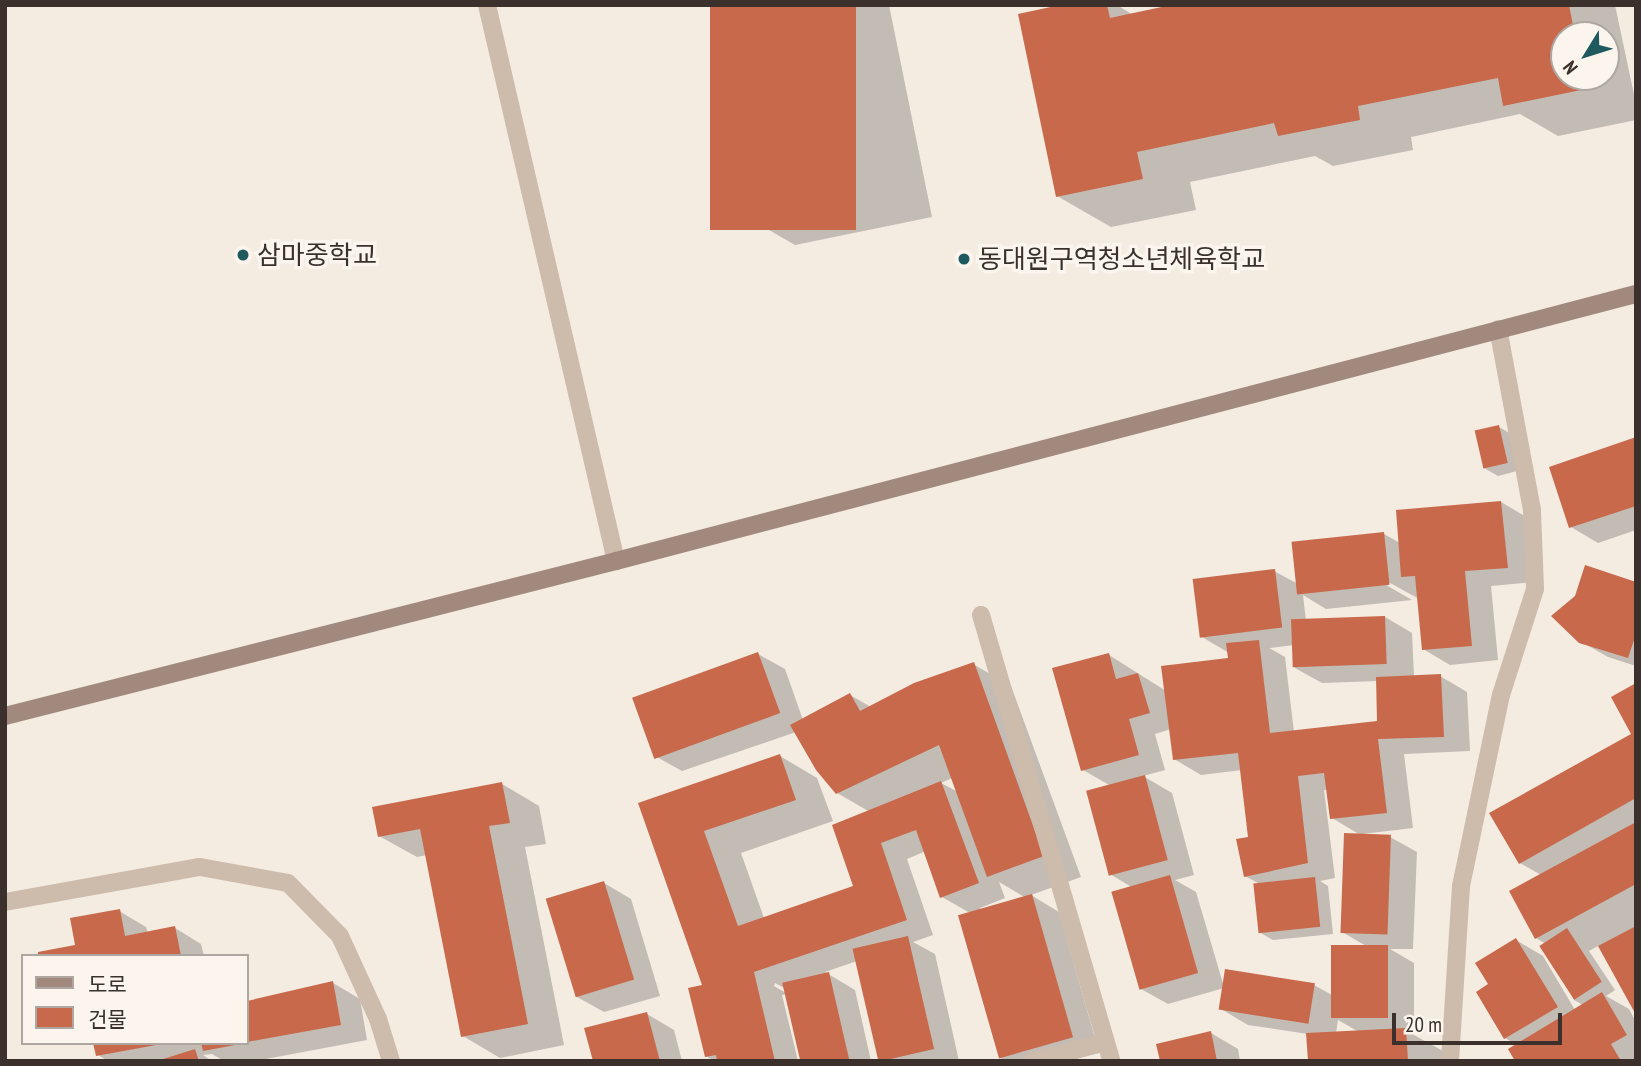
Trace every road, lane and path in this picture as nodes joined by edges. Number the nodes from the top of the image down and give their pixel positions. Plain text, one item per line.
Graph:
1 (487, 5) edge
2 (1636, 294) edge
3 (1499, 329) junction
4 (616, 561) junction
5 (981, 615) dead end
6 (5, 716) edge
7 (5, 902) edge
8 (1106, 1042) junction
9 (391, 1061) edge
10 (1033, 1061) edge
11 (1111, 1061) edge
12 (1450, 1061) edge

1 - 4 street
2 - 3 street
3 - 4 street
3 - 12 street
4 - 6 street
5 - 8 street
7 - 9 street
8 - 10 street
8 - 11 street

